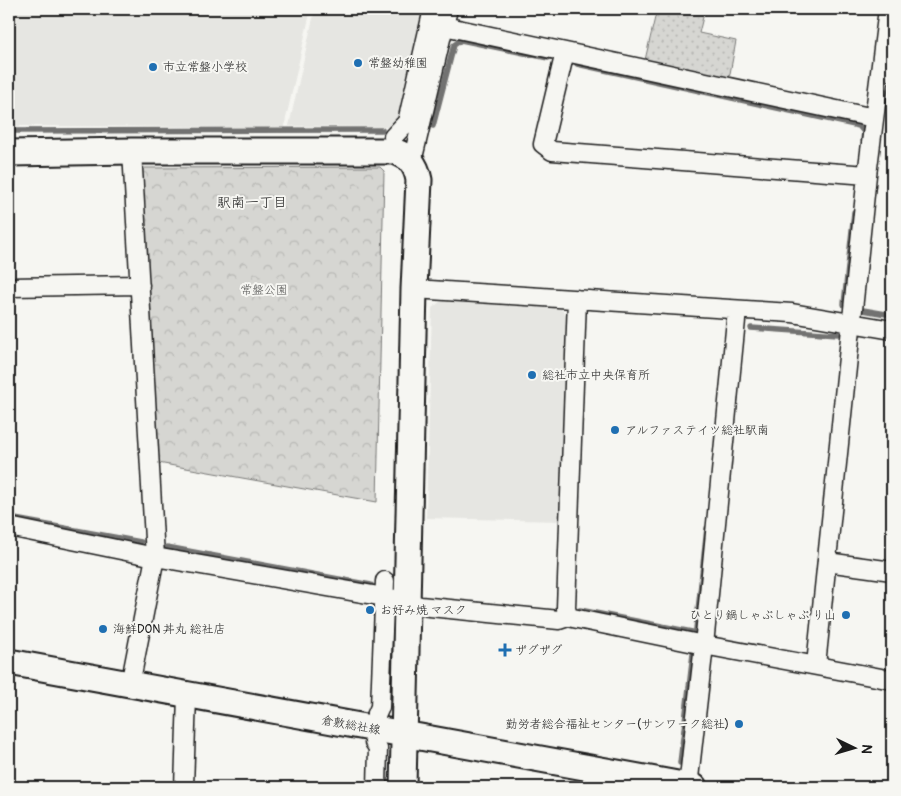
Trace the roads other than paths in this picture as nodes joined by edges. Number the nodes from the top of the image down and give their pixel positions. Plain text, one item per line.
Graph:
1 (432, 9) edge
2 (888, 9) edge
3 (446, 17) edge
4 (565, 52) junction
5 (874, 118) junction
6 (393, 137) dead end
7 (132, 151) junction
8 (9, 153) edge
9 (412, 162) junction
10 (867, 175) junction
11 (140, 285) junction
12 (9, 287) edge
13 (414, 289) junction
14 (577, 299) junction
15 (738, 310) junction
16 (852, 323) junction
17 (892, 330) edge
18 (9, 527) edge
19 (155, 557) junction
20 (827, 562) junction
21 (892, 571) edge
22 (392, 593) junction
23 (568, 617) junction
24 (704, 645) junction
25 (9, 662) edge
26 (816, 665) junction
27 (892, 680) edge
28 (130, 685) junction
29 (187, 696) junction
30 (376, 716) dead end
31 (405, 734) junction
32 (374, 742) dead end
33 (184, 787) edge
34 (377, 787) edge
35 (403, 787) edge
36 (690, 787) edge

1 - 6 street
2 - 5 street
3 - 4 street
3 - 9 street
4 - 5 street
4 - 10 street
5 - 10 street
7 - 8 street
7 - 9 street
7 - 11 street
9 - 13 street
10 - 16 street
11 - 12 street
11 - 19 street
13 - 14 street
13 - 22 street
14 - 15 street
14 - 23 street
15 - 16 street
15 - 24 street
16 - 17 street
16 - 20 street
18 - 19 street
19 - 22 street
19 - 28 street
20 - 21 street
20 - 26 street
22 - 23 street
22 - 30 street
22 - 31 street
23 - 24 street
24 - 26 street
24 - 36 street
25 - 28 street, 倉敷総社線
26 - 27 street
28 - 29 street, 倉敷総社線
29 - 31 street, 倉敷総社線
29 - 33 street
31 - 35 street
31 - 36 street, 倉敷総社線
32 - 34 street

